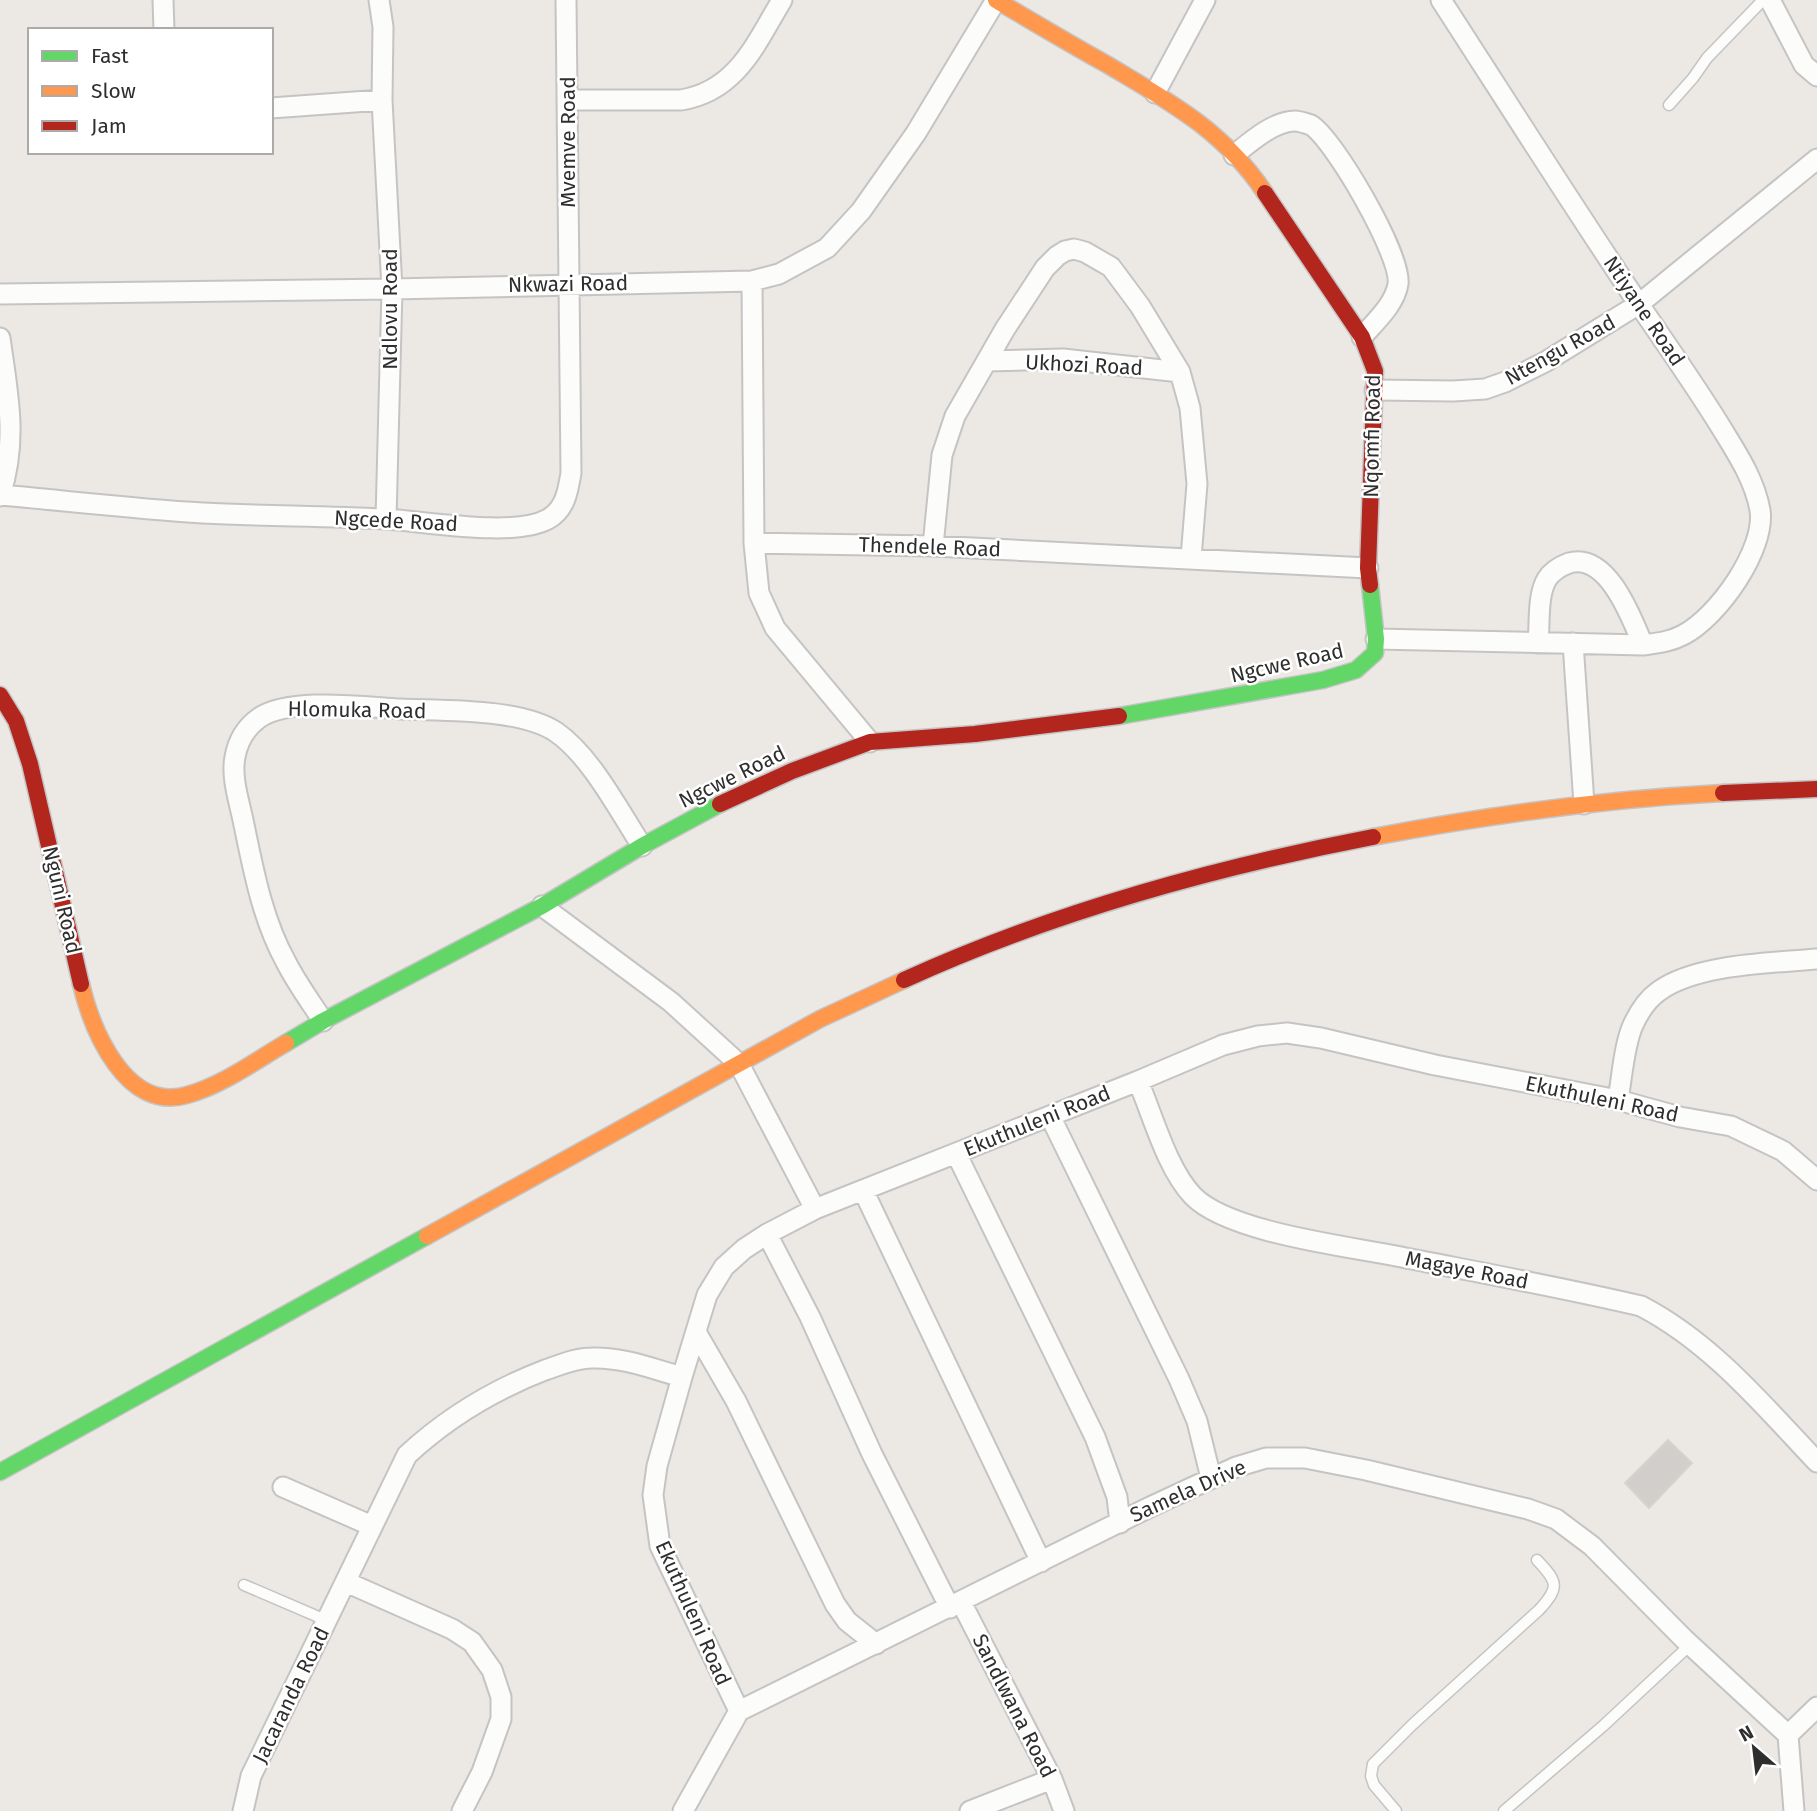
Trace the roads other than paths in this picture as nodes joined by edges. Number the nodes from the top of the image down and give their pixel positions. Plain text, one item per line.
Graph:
1 (163, 0) edge
2 (379, 0) edge
3 (566, 0) edge
4 (782, 0) edge
5 (996, 0) edge
6 (1205, 0) edge
7 (1441, 0) edge
8 (1763, 0) edge
9 (1770, 0) edge
10 (768, 9) edge
11 (164, 28) edge
12 (1817, 76) edge
13 (1155, 93) junction
14 (382, 100) junction
15 (568, 100) junction
16 (1669, 105) dead end
17 (273, 108) edge
18 (1234, 155) junction
19 (1817, 159) edge
20 (752, 281) junction
21 (569, 284) junction
22 (392, 289) junction
23 (0, 294) edge
24 (1639, 304) junction
25 (1362, 337) junction
26 (0, 338) edge
27 (987, 361) junction
28 (1180, 372) junction
29 (1375, 390) junction
30 (0, 495) edge
31 (386, 519) junction
32 (754, 543) junction
33 (933, 546) junction
34 (1191, 558) junction
35 (1368, 568) junction
36 (1376, 639) junction
37 (1538, 643) junction
38 (1573, 643) junction
39 (1643, 645) junction
40 (0, 695) edge
41 (870, 742) junction
42 (1817, 789) edge
43 (1584, 804) junction
44 (642, 846) junction
45 (542, 906) junction
46 (1817, 959) edge
47 (323, 1021) junction
48 (739, 1064) junction
49 (1138, 1082) junction
50 (146, 1092) joint
51 (1618, 1100) junction
52 (1050, 1116) junction
53 (957, 1153) junction
54 (1817, 1180) edge
55 (863, 1190) junction
56 (815, 1209) junction
57 (767, 1234) junction
58 (696, 1332) junction
59 (682, 1377) junction
60 (1817, 1462) edge
61 (0, 1472) edge
62 (1211, 1478) junction
63 (283, 1487) dead end
64 (1120, 1522) junction
65 (372, 1525) junction
66 (1537, 1560) dead end
67 (1041, 1562) junction
68 (346, 1582) junction
69 (244, 1585) dead end
70 (956, 1605) junction
71 (328, 1622) junction
72 (876, 1644) junction
73 (1690, 1644) junction
74 (1817, 1707) edge
75 (739, 1711) junction
76 (1788, 1735) junction
77 (1052, 1779) junction
78 (243, 1811) edge
79 (462, 1811) edge
80 (683, 1811) edge
81 (970, 1811) edge
82 (1063, 1811) edge
83 (1396, 1811) edge
84 (1504, 1811) edge
85 (1794, 1811) edge

1 - 11 street
2 - 14 street, Ndlovu Road
3 - 15 street, Mvemve Road
4 - 10 street
5 - 13 street, Nqomfi Road
5 - 20 street, Nkwazi Road
6 - 13 street
7 - 24 street, Ntiyane Road
8 - 16 lane
9 - 12 street
10 - 15 street
13 - 18 street, Nqomfi Road
14 - 17 street
14 - 22 street, Ndlovu Road
15 - 21 street, Mvemve Road
18 - 25 street, Nqomfi Road
18 - 25 street
19 - 24 street, Ntengu Road
20 - 21 street, Nkwazi Road
20 - 32 street
21 - 22 street, Nkwazi Road
21 - 31 street, Ngcede Road
22 - 23 street, Nkwazi Road
22 - 31 street, Ndlovu Road
24 - 29 street, Ntengu Road
24 - 39 street, Ntiyane Road
25 - 29 street, Nqomfi Road
26 - 30 street
27 - 28 street, Ukhozi Road
27 - 28 street, Ukhozi Road
27 - 33 street, Ukhozi Road
28 - 34 street, Ukhozi Road
29 - 35 street, Nqomfi Road
30 - 31 street, Ngcede Road
32 - 33 street, Thendele Road
32 - 41 street
33 - 34 street, Thendele Road
34 - 35 street, Thendele Road
35 - 36 street, Nqomfi Road
36 - 37 street
36 - 41 street, Ngcwe Road
37 - 38 street
37 - 39 street
38 - 39 street
38 - 43 street
40 - 50 street, Nguni Road
41 - 44 street, Ngcwe Road
42 - 43 street
43 - 48 street
44 - 45 street, Ngcwe Road
44 - 47 street, Hlomuka Road
45 - 47 street, Ngcwe Road
45 - 48 street
46 - 51 street
47 - 50 street, Ngcwe Road
48 - 56 street
48 - 61 street
49 - 51 street, Ekuthuleni Road
49 - 52 street, Ekuthuleni Road
49 - 60 street, Magaye Road
51 - 54 street, Ekuthuleni Road
52 - 53 street, Ekuthuleni Road
52 - 62 street
53 - 55 street, Ekuthuleni Road
53 - 64 street
55 - 56 street, Ekuthuleni Road
55 - 67 street
56 - 57 street, Ekuthuleni Road
57 - 58 street, Ekuthuleni Road
57 - 70 street, Sandlwana Road
58 - 59 street, Ekuthuleni Road
58 - 72 street
59 - 65 street, Jacaranda Road
59 - 75 street, Ekuthuleni Road
62 - 64 street, Samela Drive
62 - 73 street, Samela Drive
63 - 65 street
64 - 67 street, Samela Drive
65 - 68 street, Jacaranda Road
66 - 83 lane
67 - 70 street, Samela Drive
68 - 71 street, Jacaranda Road
68 - 79 street
69 - 71 lane
70 - 72 street, Samela Drive
70 - 77 street, Sandlwana Road
71 - 78 street, Jacaranda Road
72 - 75 street, Samela Drive
73 - 76 street, Samela Drive
73 - 84 lane
74 - 76 street
75 - 80 street
76 - 85 street
77 - 81 street
77 - 82 street, Sandlwana Road

